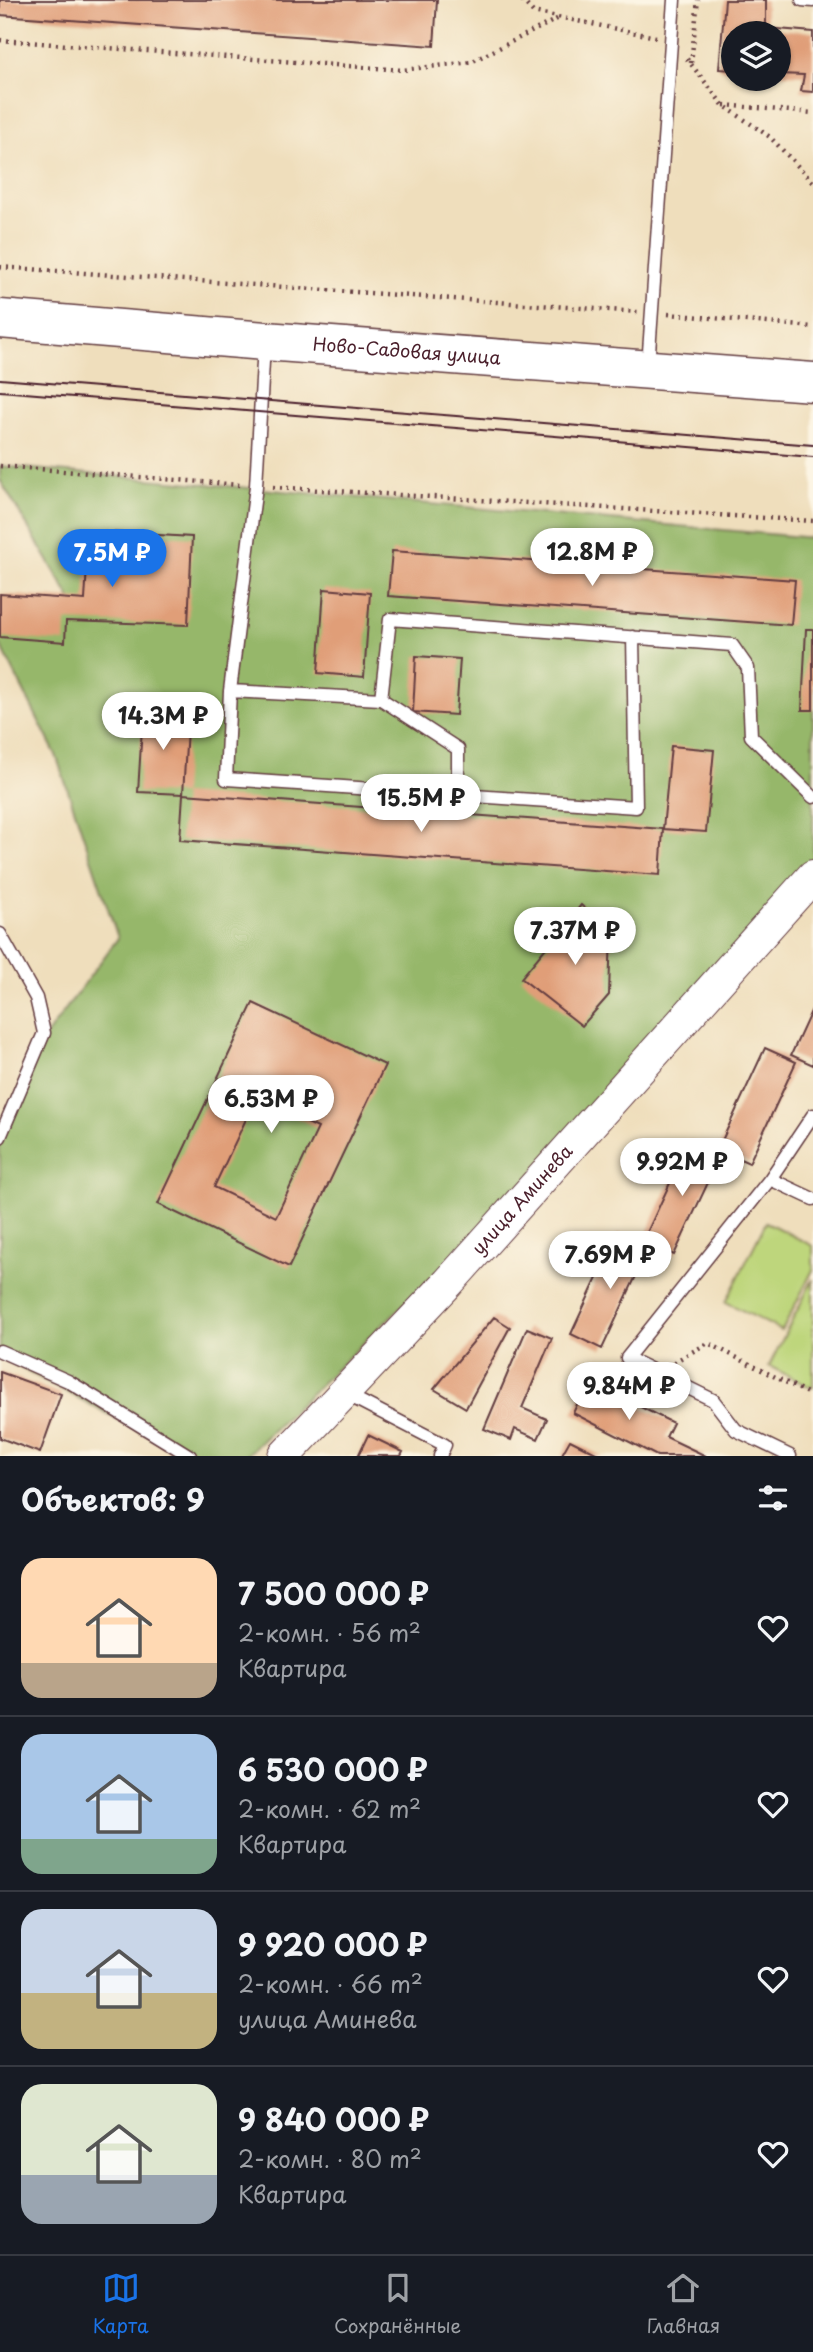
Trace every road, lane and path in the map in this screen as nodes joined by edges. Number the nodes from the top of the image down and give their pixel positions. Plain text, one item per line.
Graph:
1 (674, 0) edge
2 (698, 0) edge
3 (802, 0) edge
4 (813, 1) edge
5 (561, 17) dead end
6 (0, 40) edge
7 (691, 64) dead end
8 (723, 105) dead end
9 (813, 113) edge
10 (0, 267) edge
11 (653, 313) junction
12 (0, 319) edge
13 (813, 327) edge
14 (265, 341) junction
15 (648, 370) junction
16 (813, 382) edge
17 (0, 466) edge
18 (256, 486) junction
19 (813, 521) edge
20 (633, 637) junction
21 (230, 691) junction
22 (381, 699) junction
23 (458, 796) junction
24 (813, 797) edge
25 (813, 876) edge
26 (0, 934) edge
27 (813, 1115) edge
28 (0, 1137) edge
29 (770, 1179) junction
30 (813, 1199) edge
31 (0, 1351) edge
32 (656, 1373) junction
33 (346, 1394) junction
34 (813, 1396) edge
35 (190, 1456) edge
36 (285, 1456) edge
37 (440, 1456) edge
38 (790, 1456) edge

1 - 11 lane
2 - 7 path
3 - 4 lane
5 - 6 path
8 - 9 path
10 - 11 path
11 - 13 path
11 - 15 lane
12 - 14 main road, Ново-Садовая улица
14 - 15 main road, Ново-Садовая улица
14 - 18 lane
15 - 16 main road, Ново-Садовая улица
17 - 18 path
18 - 19 path
18 - 21 lane
20 - 22 lane
20 - 23 lane
20 - 24 lane
21 - 22 lane
21 - 23 lane
22 - 23 lane
25 - 33 street, улица Аминева
26 - 28 lane
27 - 29 lane
29 - 30 lane
29 - 32 lane
31 - 35 lane
32 - 34 path
32 - 38 lane
33 - 36 street, улица Аминева
33 - 37 lane

